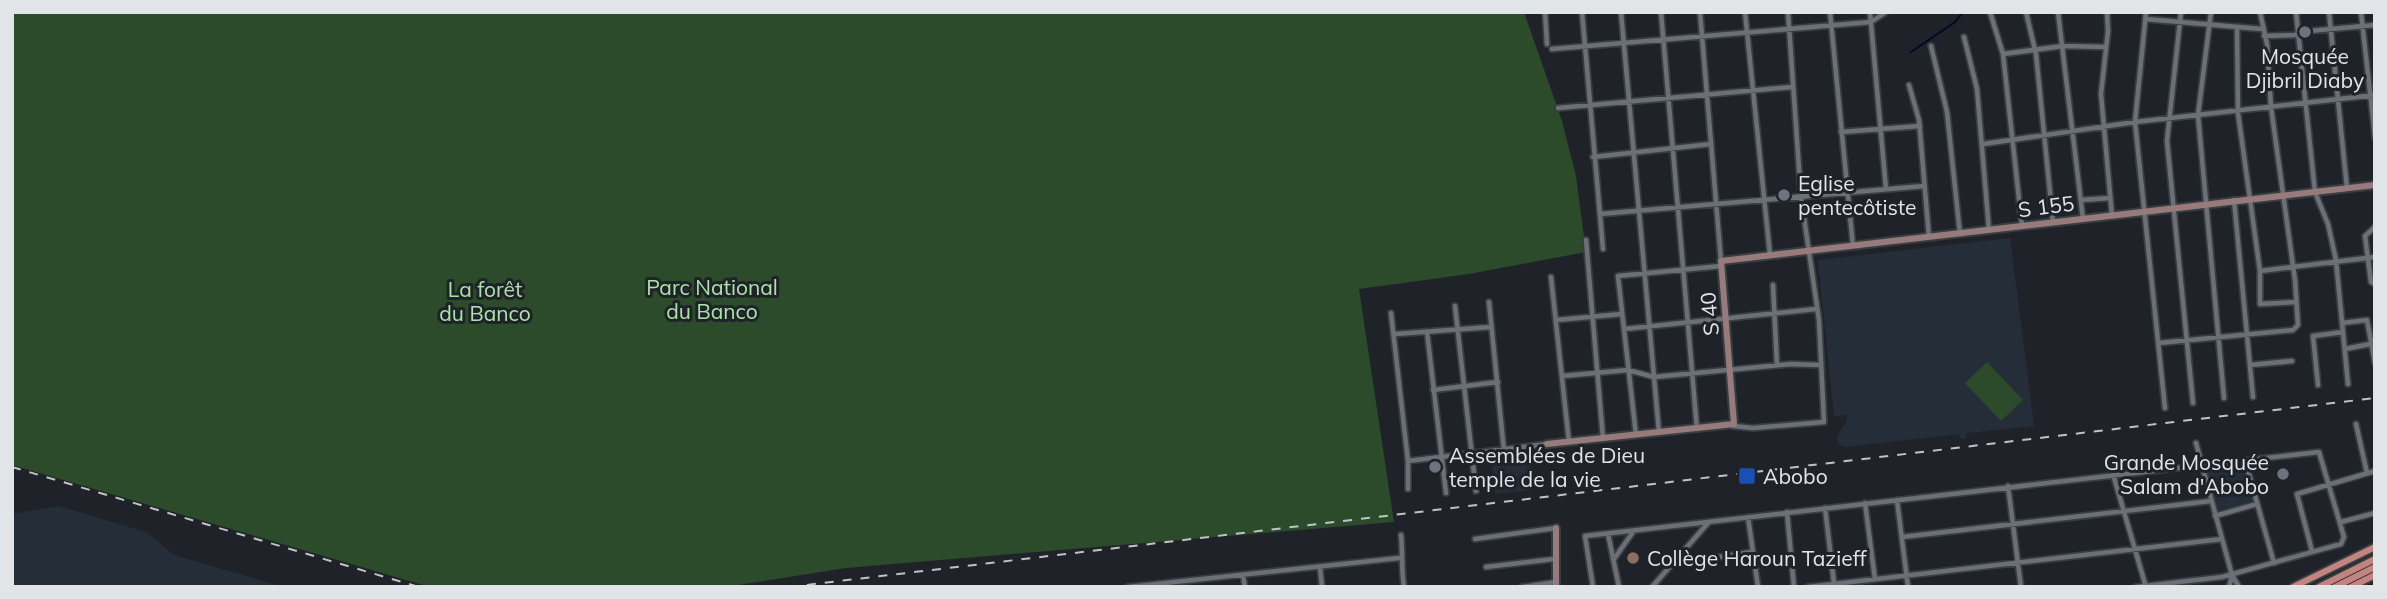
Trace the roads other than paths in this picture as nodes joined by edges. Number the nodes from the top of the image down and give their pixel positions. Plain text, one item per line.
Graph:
1 (1545, 12) edge
2 (1582, 12) edge
3 (1621, 12) edge
4 (1661, 12) edge
5 (1700, 12) edge
6 (1745, 12) edge
7 (1788, 12) edge
8 (1830, 12) edge
9 (1870, 12) edge
10 (1886, 12) edge
11 (1990, 12) edge
12 (2026, 12) edge
13 (2058, 12) edge
14 (2107, 12) edge
15 (2146, 12) edge
16 (2181, 12) edge
17 (2211, 12) edge
18 (2260, 12) edge
19 (2296, 12) edge
20 (2329, 12) edge
21 (2361, 12) edge
22 (2145, 19) junction
23 (1871, 22) junction
24 (2180, 23) junction
25 (1831, 24) junction
26 (2375, 25) edge
27 (2209, 26) junction
28 (2362, 26) junction
29 (1789, 28) junction
30 (2330, 28) junction
31 (2236, 29) junction
32 (2262, 29) junction
33 (1746, 31) junction
34 (2298, 32) junction
35 (1702, 35) junction
36 (2264, 36) junction
37 (1964, 37) dead end
38 (1663, 38) junction
39 (1624, 41) junction
40 (1547, 44) dead end
41 (1585, 45) junction
42 (1931, 46) dead end
43 (2063, 46) junction
44 (2106, 47) junction
45 (1552, 49) dead end
46 (2036, 50) junction
47 (2003, 54) junction
48 (1909, 85) dead end
49 (1791, 87) junction
50 (1752, 92) junction
51 (1707, 95) junction
52 (2372, 95) edge
53 (1668, 98) junction
54 (2338, 100) junction
55 (1629, 101) junction
56 (1589, 104) junction
57 (2306, 105) junction
58 (1558, 107) dead end
59 (2271, 107) junction
60 (2238, 113) junction
61 (2198, 115) junction
62 (2169, 118) junction
63 (2135, 122) junction
64 (1920, 126) junction
65 (2102, 127) junction
66 (1880, 129) junction
67 (1841, 132) junction
68 (2072, 132) junction
69 (2045, 135) junction
70 (2375, 137) edge
71 (2013, 138) junction
72 (1712, 144) junction
73 (1983, 144) junction
74 (1673, 149) junction
75 (1635, 154) junction
76 (1593, 157) junction
77 (2375, 185) edge
78 (1924, 186) junction
79 (2347, 188) junction
80 (1886, 189) junction
81 (2315, 192) junction
82 (1847, 193) junction
83 (2281, 195) junction
84 (1801, 197) junction
85 (2110, 198) junction
86 (2250, 199) junction
87 (2081, 200) junction
88 (2234, 200) junction
89 (1763, 201) junction
90 (1716, 204) junction
91 (2206, 204) junction
92 (1678, 208) junction
93 (2176, 208) junction
94 (1639, 212) junction
95 (2143, 212) junction
96 (1600, 214) junction
97 (2112, 216) junction
98 (2083, 219) junction
99 (2053, 223) junction
100 (2022, 226) junction
101 (2375, 227) edge
102 (1989, 230) junction
103 (1960, 234) junction
104 (1929, 237) junction
105 (1586, 240) dead end
106 (1853, 246) junction
107 (1603, 249) dead end
108 (1807, 251) junction
109 (1770, 255) junction
110 (2367, 257) junction
111 (2375, 257) edge
112 (2336, 260) junction
113 (1722, 263) junction
114 (2293, 267) junction
115 (1684, 270) junction
116 (2260, 271) junction
117 (1645, 274) junction
118 (1551, 276) dead end
119 (2375, 284) edge
120 (1773, 285) dead end
121 (1489, 302) dead end
122 (2296, 302) junction
123 (1455, 306) dead end
124 (1816, 309) junction
125 (1391, 313) dead end
126 (1622, 314) junction
127 (1774, 314) junction
128 (1590, 317) junction
129 (1727, 318) junction
130 (1556, 320) junction
131 (1689, 322) junction
132 (2342, 323) junction
133 (1649, 326) junction
134 (1491, 327) junction
135 (1624, 328) junction
136 (1458, 329) junction
137 (1426, 332) junction
138 (2343, 332) junction
139 (1395, 334) junction
140 (2247, 335) junction
141 (2218, 337) junction
142 (2186, 340) junction
143 (2159, 343) junction
144 (2373, 343) edge
145 (2345, 349) junction
146 (2292, 361) dead end
147 (2375, 363) edge
148 (1777, 365) junction
149 (1819, 365) junction
150 (2250, 365) junction
151 (1732, 369) junction
152 (1628, 370) junction
153 (1596, 373) junction
154 (1694, 373) junction
155 (1562, 376) junction
156 (1654, 377) junction
157 (1498, 382) junction
158 (2348, 384) dead end
159 (2318, 385) dead end
160 (1465, 387) junction
161 (1433, 390) junction
162 (2253, 397) dead end
163 (2224, 398) dead end
164 (2193, 403) dead end
165 (2165, 408) dead end
166 (2356, 424) dead end
167 (1732, 425) junction
168 (1697, 429) junction
169 (1658, 432) junction
170 (1636, 435) junction
171 (1603, 439) junction
172 (1569, 443) junction
173 (2196, 443) dead end
174 (1547, 444) joint
175 (1504, 451) junction
176 (1471, 456) junction
177 (1439, 459) junction
178 (2245, 460) junction
179 (1408, 461) junction
180 (2203, 465) junction
181 (2375, 471) edge
182 (2367, 473) junction
183 (2113, 474) junction
184 (2328, 484) junction
185 (2008, 486) junction
186 (1408, 489) dead end
187 (1476, 491) dead end
188 (1446, 493) dead end
189 (1897, 500) junction
190 (2211, 501) junction
191 (1865, 503) junction
192 (2258, 505) junction
193 (1825, 508) junction
194 (2125, 510) junction
195 (1787, 512) junction
196 (2375, 513) edge
197 (2215, 516) junction
198 (1748, 517) junction
199 (1709, 522) junction
200 (2341, 522) junction
201 (2012, 524) junction
202 (1556, 528) joint
203 (1634, 531) junction
204 (1608, 534) junction
205 (1401, 535) dead end
206 (1902, 537) junction
207 (1475, 539) dead end
208 (2221, 539) junction
209 (2375, 547) edge
210 (2136, 549) junction
211 (2312, 551) junction
212 (1752, 552) junction
213 (1399, 558) junction
214 (1554, 559) junction
215 (1614, 559) junction
216 (2375, 559) edge
217 (2018, 562) junction
218 (2274, 563) junction
219 (1672, 564) junction
220 (1320, 567) junction
221 (1486, 567) dead end
222 (2375, 567) edge
223 (1243, 575) junction
224 (1907, 575) junction
225 (2232, 575) junction
226 (2375, 575) edge
227 (1875, 579) junction
228 (1834, 583) junction
229 (1556, 585) edge
230 (1145, 586) edge
231 (2146, 586) edge
232 (1128, 587) edge
233 (1245, 587) edge
234 (1322, 587) edge
235 (1404, 587) edge
236 (1522, 587) edge
237 (1593, 587) edge
238 (1619, 587) edge
239 (1653, 587) edge
240 (1758, 587) edge
241 (1794, 587) edge
242 (1808, 587) edge
243 (1908, 587) edge
244 (2021, 587) edge
245 (2136, 587) edge
246 (2229, 587) edge
247 (2239, 587) edge
248 (2293, 587) edge
249 (2319, 587) edge
250 (2335, 587) edge
251 (2351, 587) edge

1 - 40 street
2 - 41 street
3 - 39 street
4 - 38 street
5 - 35 street, S 40
6 - 33 street
7 - 29 street
8 - 25 street
9 - 23 street
10 - 23 street
11 - 47 street
12 - 46 street
13 - 43 street
14 - 44 street
15 - 22 street
16 - 24 street
17 - 27 street
18 - 32 street
19 - 34 street
20 - 30 street
21 - 28 street
22 - 24 street
22 - 63 street
23 - 25 street
23 - 66 street
24 - 27 street
24 - 62 street
25 - 29 street
25 - 67 street
26 - 28 street
27 - 31 street
27 - 61 street
28 - 30 street
28 - 52 street
29 - 33 street
29 - 49 street
30 - 34 street
30 - 54 street
31 - 32 street
31 - 60 street
32 - 36 street
33 - 35 street
33 - 50 street
34 - 36 street
34 - 57 street
35 - 38 street
35 - 51 street, S 40
36 - 59 street
37 - 73 street
38 - 39 street
38 - 53 street
39 - 41 street
39 - 55 street
41 - 45 street
41 - 56 street
42 - 103 street
43 - 44 street
43 - 46 street
43 - 68 street
44 - 65 street
46 - 47 street
46 - 69 street
47 - 71 street
48 - 64 street
49 - 50 street
49 - 84 street
50 - 51 street
50 - 89 street
51 - 53 street
51 - 72 street, S 40
52 - 54 street
52 - 70 street
53 - 55 street
53 - 74 street
54 - 57 street
54 - 79 street
55 - 56 street
55 - 75 street
56 - 58 street
56 - 76 street
57 - 59 street
57 - 81 street
59 - 60 street
59 - 83 street
60 - 61 street
60 - 86 street
61 - 62 street
61 - 91 street
62 - 63 street
62 - 93 street
63 - 65 street
63 - 95 street
64 - 66 street
64 - 78 street
65 - 68 street
65 - 85 street
66 - 67 street
66 - 80 street
67 - 82 street
68 - 69 street
68 - 87 street
69 - 71 street
69 - 99 street
71 - 73 street
71 - 100 street
72 - 74 street
72 - 90 street, S 40
73 - 102 street
74 - 75 street
74 - 92 street
75 - 76 street
75 - 94 street
76 - 96 street
77 - 79 street, S 155
78 - 80 street
78 - 104 street
79 - 81 street, S 155
80 - 82 street
81 - 83 street, S 155
81 - 112 street
82 - 84 street
82 - 106 street
83 - 86 street, S 155
83 - 114 street
84 - 89 street
84 - 108 street
85 - 87 street
85 - 97 street
86 - 88 street, S 155
86 - 116 street
87 - 98 street
88 - 91 street, S 155
88 - 140 street
89 - 90 street
89 - 109 street
90 - 92 street
90 - 113 street, S 40
91 - 93 street, S 155
91 - 141 street
92 - 94 street
92 - 115 street
93 - 95 street, S 155
93 - 142 street
94 - 96 street
94 - 117 street
95 - 97 street, S 155
95 - 143 street
96 - 107 street
97 - 98 street, S 155
98 - 99 street, S 155
99 - 100 street, S 155
100 - 102 street, S 155
101 - 110 street
102 - 103 street, S 155
103 - 104 street, S 155
104 - 106 street, S 155
105 - 128 street
106 - 108 street, S 155
108 - 109 street, S 155
108 - 124 street
109 - 113 street, S 155
110 - 111 street
110 - 112 street
110 - 119 street
112 - 114 street
112 - 132 street
113 - 115 street
113 - 129 street, S 40
114 - 116 street
114 - 122 street
115 - 117 street
115 - 131 street
116 - 122 street
117 - 126 street
117 - 133 street
118 - 130 street
120 - 127 street
121 - 134 street
122 - 140 street
123 - 136 street
124 - 127 street
124 - 149 street
125 - 139 street
126 - 128 street
126 - 135 street
127 - 129 street
127 - 148 street
128 - 130 street
128 - 153 street
129 - 131 street
129 - 151 street, S 40
130 - 155 street
131 - 133 street
131 - 154 street
132 - 138 street
132 - 144 street
133 - 135 street
133 - 156 street
134 - 136 street
134 - 157 street
135 - 152 street
136 - 137 street
136 - 160 street
137 - 139 street
137 - 161 street
138 - 145 street
138 - 159 street
139 - 179 street
140 - 141 street
140 - 150 street
141 - 142 street
141 - 163 street
142 - 143 street
142 - 164 street
143 - 165 street
144 - 145 street
144 - 147 street
145 - 158 street
146 - 150 street
148 - 149 street
148 - 151 street
149 - 167 street
150 - 162 street
151 - 154 street
151 - 167 street, S 40
152 - 153 street
152 - 156 street
152 - 170 street
153 - 155 street
153 - 171 street
154 - 156 street
154 - 168 street
155 - 172 street
156 - 169 street
157 - 160 street
157 - 175 street
160 - 161 street
160 - 176 street
161 - 177 street
166 - 182 street
167 - 168 street
168 - 169 street
169 - 170 street
170 - 171 street
171 - 172 street
172 - 174 street
173 - 180 street
174 - 175 street
175 - 176 street
176 - 177 street
176 - 187 street
177 - 179 street
177 - 188 street
178 - 180 street
178 - 184 street
178 - 192 street
179 - 186 street
180 - 183 street
180 - 190 street
181 - 182 street
182 - 184 street
183 - 185 street
183 - 194 street
184 - 200 street
184 - 211 street
185 - 189 street
185 - 201 street
189 - 191 street
189 - 206 street
190 - 194 street
190 - 197 street
191 - 193 street
191 - 227 street
192 - 197 street
192 - 218 street
193 - 195 street
193 - 228 street
194 - 201 street
194 - 210 street
195 - 198 street
195 - 241 street
196 - 200 street
197 - 208 street
198 - 199 street
198 - 212 street
199 - 203 street
199 - 219 street
200 - 211 street
201 - 206 street
201 - 217 street
202 - 207 street
202 - 214 street
203 - 204 street
203 - 215 street
204 - 215 street
204 - 237 street
205 - 213 street
206 - 224 street
208 - 210 street
208 - 225 street
209 - 248 main road
210 - 217 street
210 - 231 street
211 - 218 street
212 - 219 street
212 - 240 street
213 - 220 street
213 - 235 street
214 - 221 street
214 - 229 street
215 - 238 street
216 - 249 main road
217 - 224 street
217 - 244 street
218 - 225 street
219 - 239 street
220 - 223 street
220 - 234 street
222 - 250 main road
223 - 230 street
223 - 233 street
224 - 227 street
224 - 243 street
225 - 231 street
225 - 246 street
225 - 247 street
226 - 251 main road
227 - 228 street
228 - 242 street
229 - 236 street
230 - 232 street
231 - 245 street

